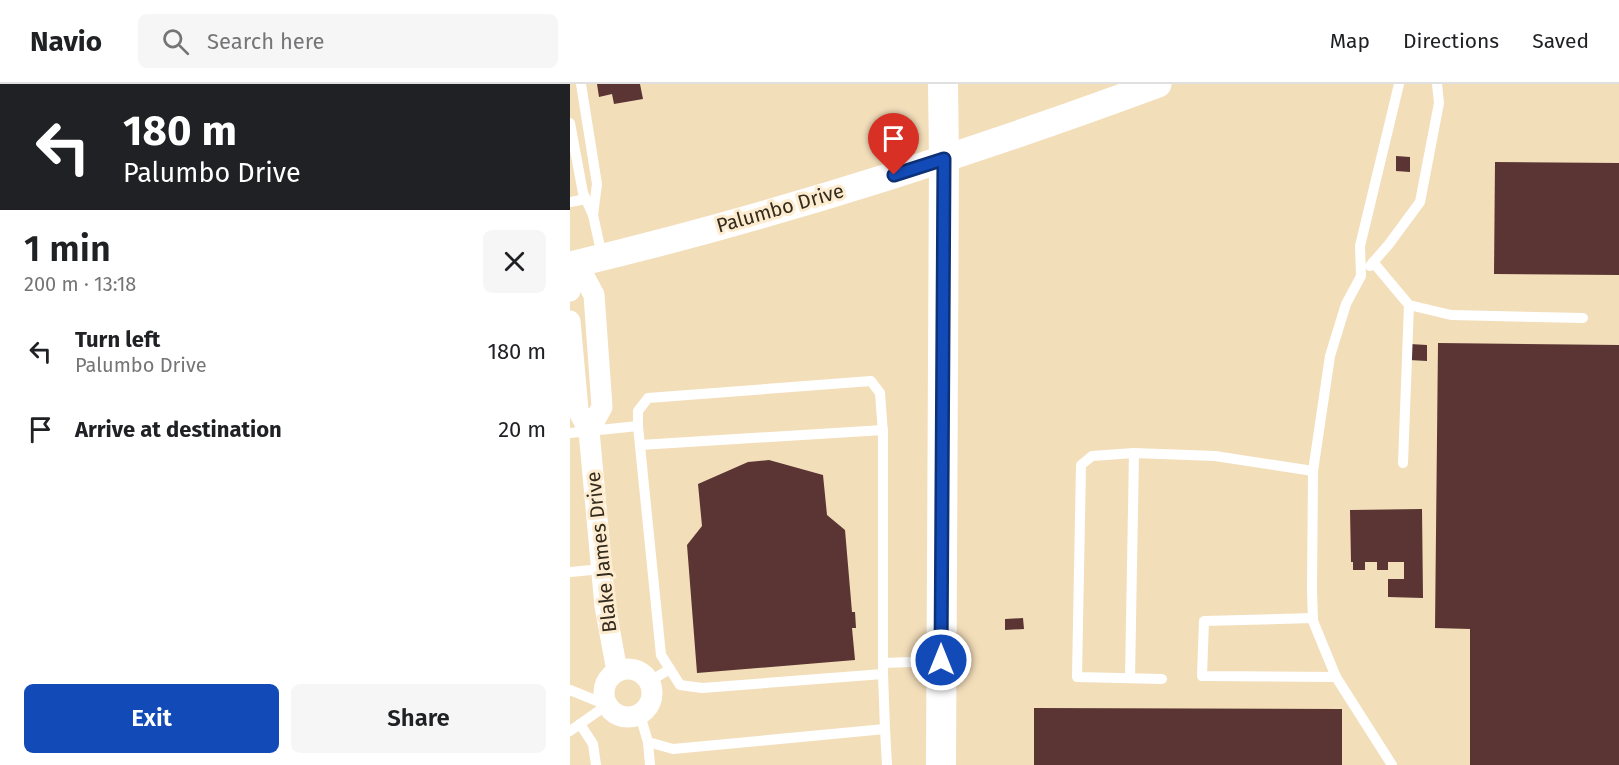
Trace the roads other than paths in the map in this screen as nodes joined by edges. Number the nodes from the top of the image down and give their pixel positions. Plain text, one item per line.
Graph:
1 (580, 84) edge
2 (943, 84) edge
3 (1158, 84) edge
4 (1399, 84) edge
5 (1437, 84) edge
6 (570, 123) edge
7 (944, 159) junction
8 (586, 200) junction
9 (570, 202) edge
10 (593, 215) junction
11 (583, 262) edge
12 (1373, 262) junction
13 (1361, 276) junction
14 (570, 291) edge
15 (1409, 305) junction
16 (1583, 318) dead end
17 (570, 321) edge
18 (638, 426) junction
19 (883, 430) junction
20 (580, 432) edge
21 (640, 445) junction
22 (1134, 453) junction
23 (1403, 463) dead end
24 (1313, 471) junction
25 (602, 569) junction
26 (570, 572) edge
27 (1313, 618) junction
28 (941, 660) junction
29 (670, 669) junction
30 (883, 669) junction
31 (617, 671) junction
32 (1336, 676) junction
33 (1130, 678) junction
34 (1162, 680) dead end
35 (650, 681) junction
36 (570, 690) edge
37 (607, 705) junction
38 (640, 715) junction
39 (580, 724) junction
40 (885, 729) junction
41 (570, 731) edge
42 (648, 742) junction
43 (596, 765) edge
44 (650, 765) edge
45 (887, 765) edge
46 (941, 765) edge
47 (1392, 765) edge

1 - 10 lane
2 - 7 main road
3 - 7 street, Palumbo Drive
4 - 13 lane
5 - 12 lane
6 - 8 lane
7 - 11 street, Palumbo Drive
7 - 28 main road
8 - 9 lane
8 - 10 lane
10 - 11 lane
11 - 14 street
11 - 20 street, Blake James Drive
12 - 13 lane
12 - 15 lane
13 - 24 lane
15 - 16 lane
15 - 23 lane
17 - 20 street, Blake James Drive
18 - 19 lane
18 - 20 lane
18 - 21 lane
19 - 21 lane
19 - 30 lane
20 - 25 street, Blake James Drive
21 - 29 lane
22 - 24 lane
22 - 33 lane
22 - 33 lane
24 - 27 lane
25 - 26 lane
25 - 31 street, Blake James Drive
27 - 32 lane
27 - 32 lane
28 - 30 lane
28 - 46 main road
29 - 30 lane
29 - 35 lane
30 - 40 lane
31 - 35 street
31 - 37 street
32 - 47 lane
33 - 34 lane
35 - 38 street
36 - 37 lane
37 - 38 street
37 - 39 lane
38 - 42 lane
39 - 41 lane
39 - 43 lane
40 - 42 lane
40 - 45 lane
42 - 44 lane

